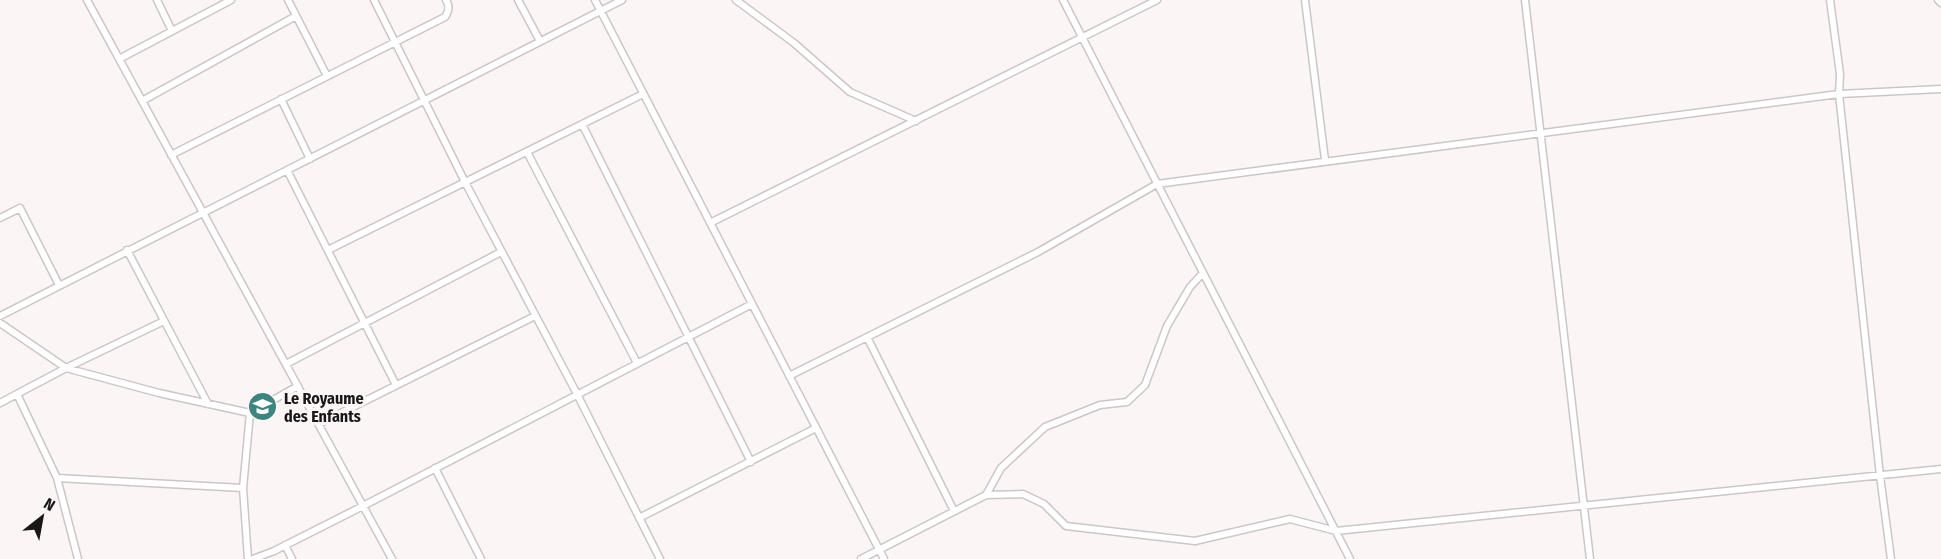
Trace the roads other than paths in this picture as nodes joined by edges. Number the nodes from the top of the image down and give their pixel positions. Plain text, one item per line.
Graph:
1 (87, 0) edge
2 (157, 0) edge
3 (231, 0) edge
4 (288, 0) edge
5 (374, 0) edge
6 (446, 0) edge
7 (518, 0) edge
8 (595, 0) edge
9 (622, 0) edge
10 (736, 0) edge
11 (1063, 0) edge
12 (1157, 0) edge
13 (1305, 0) edge
14 (1525, 0) edge
15 (1830, 0) edge
16 (601, 11) junction
17 (296, 16) junction
18 (172, 31) junction
19 (1083, 38) junction
20 (395, 41) junction
21 (540, 41) junction
22 (119, 59) junction
23 (327, 76) junction
24 (1941, 89) edge
25 (644, 94) junction
26 (1839, 94) junction
27 (281, 99) junction
28 (423, 99) junction
29 (142, 100) junction
30 (916, 121) junction
31 (582, 124) junction
32 (1539, 133) junction
33 (526, 152) junction
34 (171, 155) junction
35 (310, 159) junction
36 (1325, 160) junction
37 (287, 170) junction
38 (465, 182) junction
39 (1157, 184) junction
40 (202, 212) junction
41 (0, 218) edge
42 (710, 223) junction
43 (127, 250) junction
44 (328, 250) junction
45 (501, 252) junction
46 (1203, 273) junction
47 (59, 285) junction
48 (752, 303) junction
49 (0, 315) edge
50 (535, 316) junction
51 (164, 321) junction
52 (364, 321) junction
53 (0, 323) edge
54 (688, 336) junction
55 (867, 337) junction
56 (637, 363) junction
57 (286, 364) junction
58 (66, 368) junction
59 (789, 376) junction
60 (396, 385) junction
61 (297, 386) junction
62 (17, 394) junction
63 (577, 394) junction
64 (0, 403) edge
65 (208, 404) junction
66 (250, 413) junction
67 (319, 424) junction
68 (816, 428) junction
69 (751, 462) junction
70 (435, 468) junction
71 (1941, 470) edge
72 (1880, 476) junction
73 (57, 478) junction
74 (243, 488) junction
75 (986, 495) junction
76 (363, 506) junction
77 (1584, 506) junction
78 (954, 511) junction
79 (639, 518) junction
80 (1336, 531) junction
81 (285, 545) junction
82 (879, 550) junction
83 (78, 559) edge
84 (248, 559) edge
85 (253, 559) edge
86 (292, 559) edge
87 (392, 559) edge
88 (481, 559) edge
89 (660, 559) edge
90 (861, 559) edge
91 (884, 559) edge
92 (1350, 559) edge
93 (1590, 559) edge
94 (1891, 559) edge

1 - 22 street
2 - 18 street
3 - 18 street
4 - 17 street
5 - 20 street
6 - 20 street
7 - 21 street
8 - 16 street
9 - 16 street
10 - 30 street
11 - 19 street
12 - 19 street
13 - 36 street
14 - 32 street
15 - 26 street
16 - 21 street
16 - 25 street
17 - 23 street
17 - 29 street
18 - 22 street
19 - 30 street
19 - 39 street
20 - 23 street
20 - 28 street
21 - 28 street
22 - 29 street
23 - 27 street
24 - 26 street
25 - 31 street
25 - 42 street
26 - 32 street
26 - 72 street
27 - 34 street
27 - 35 street
28 - 35 street
28 - 38 street
29 - 34 street
30 - 42 street
31 - 33 street
31 - 54 street
32 - 36 street
32 - 77 street
33 - 38 street
33 - 56 street
34 - 40 street
35 - 37 street
36 - 39 street
37 - 40 street
37 - 44 street
38 - 44 street
38 - 45 street
39 - 46 street
39 - 55 street
40 - 43 street
40 - 57 street
41 - 47 street
42 - 48 street
43 - 47 street
43 - 51 street
44 - 52 street
45 - 50 street
45 - 52 street
46 - 75 street
46 - 80 street
47 - 49 street
48 - 54 street
48 - 59 street
50 - 60 street
50 - 63 street
51 - 58 street
51 - 65 street
52 - 57 street
52 - 60 street
53 - 58 street
54 - 56 street
54 - 69 street
55 - 59 street
55 - 78 street
56 - 63 street
57 - 61 street
58 - 62 street
58 - 65 street
59 - 68 street
60 - 67 street
61 - 66 street
61 - 67 street
62 - 64 street
62 - 73 street
63 - 70 street
63 - 79 street
65 - 66 street
66 - 74 street
67 - 76 street
68 - 69 street
68 - 82 street
69 - 79 street
70 - 76 street
70 - 88 street
71 - 72 street
72 - 77 street
72 - 94 street
73 - 74 street
73 - 83 street
74 - 84 street
75 - 78 street
75 - 80 street
76 - 81 street
76 - 87 street
77 - 80 street
77 - 93 street
78 - 82 street
79 - 89 street
80 - 92 street
81 - 85 street
81 - 86 street
82 - 90 street
82 - 91 street

